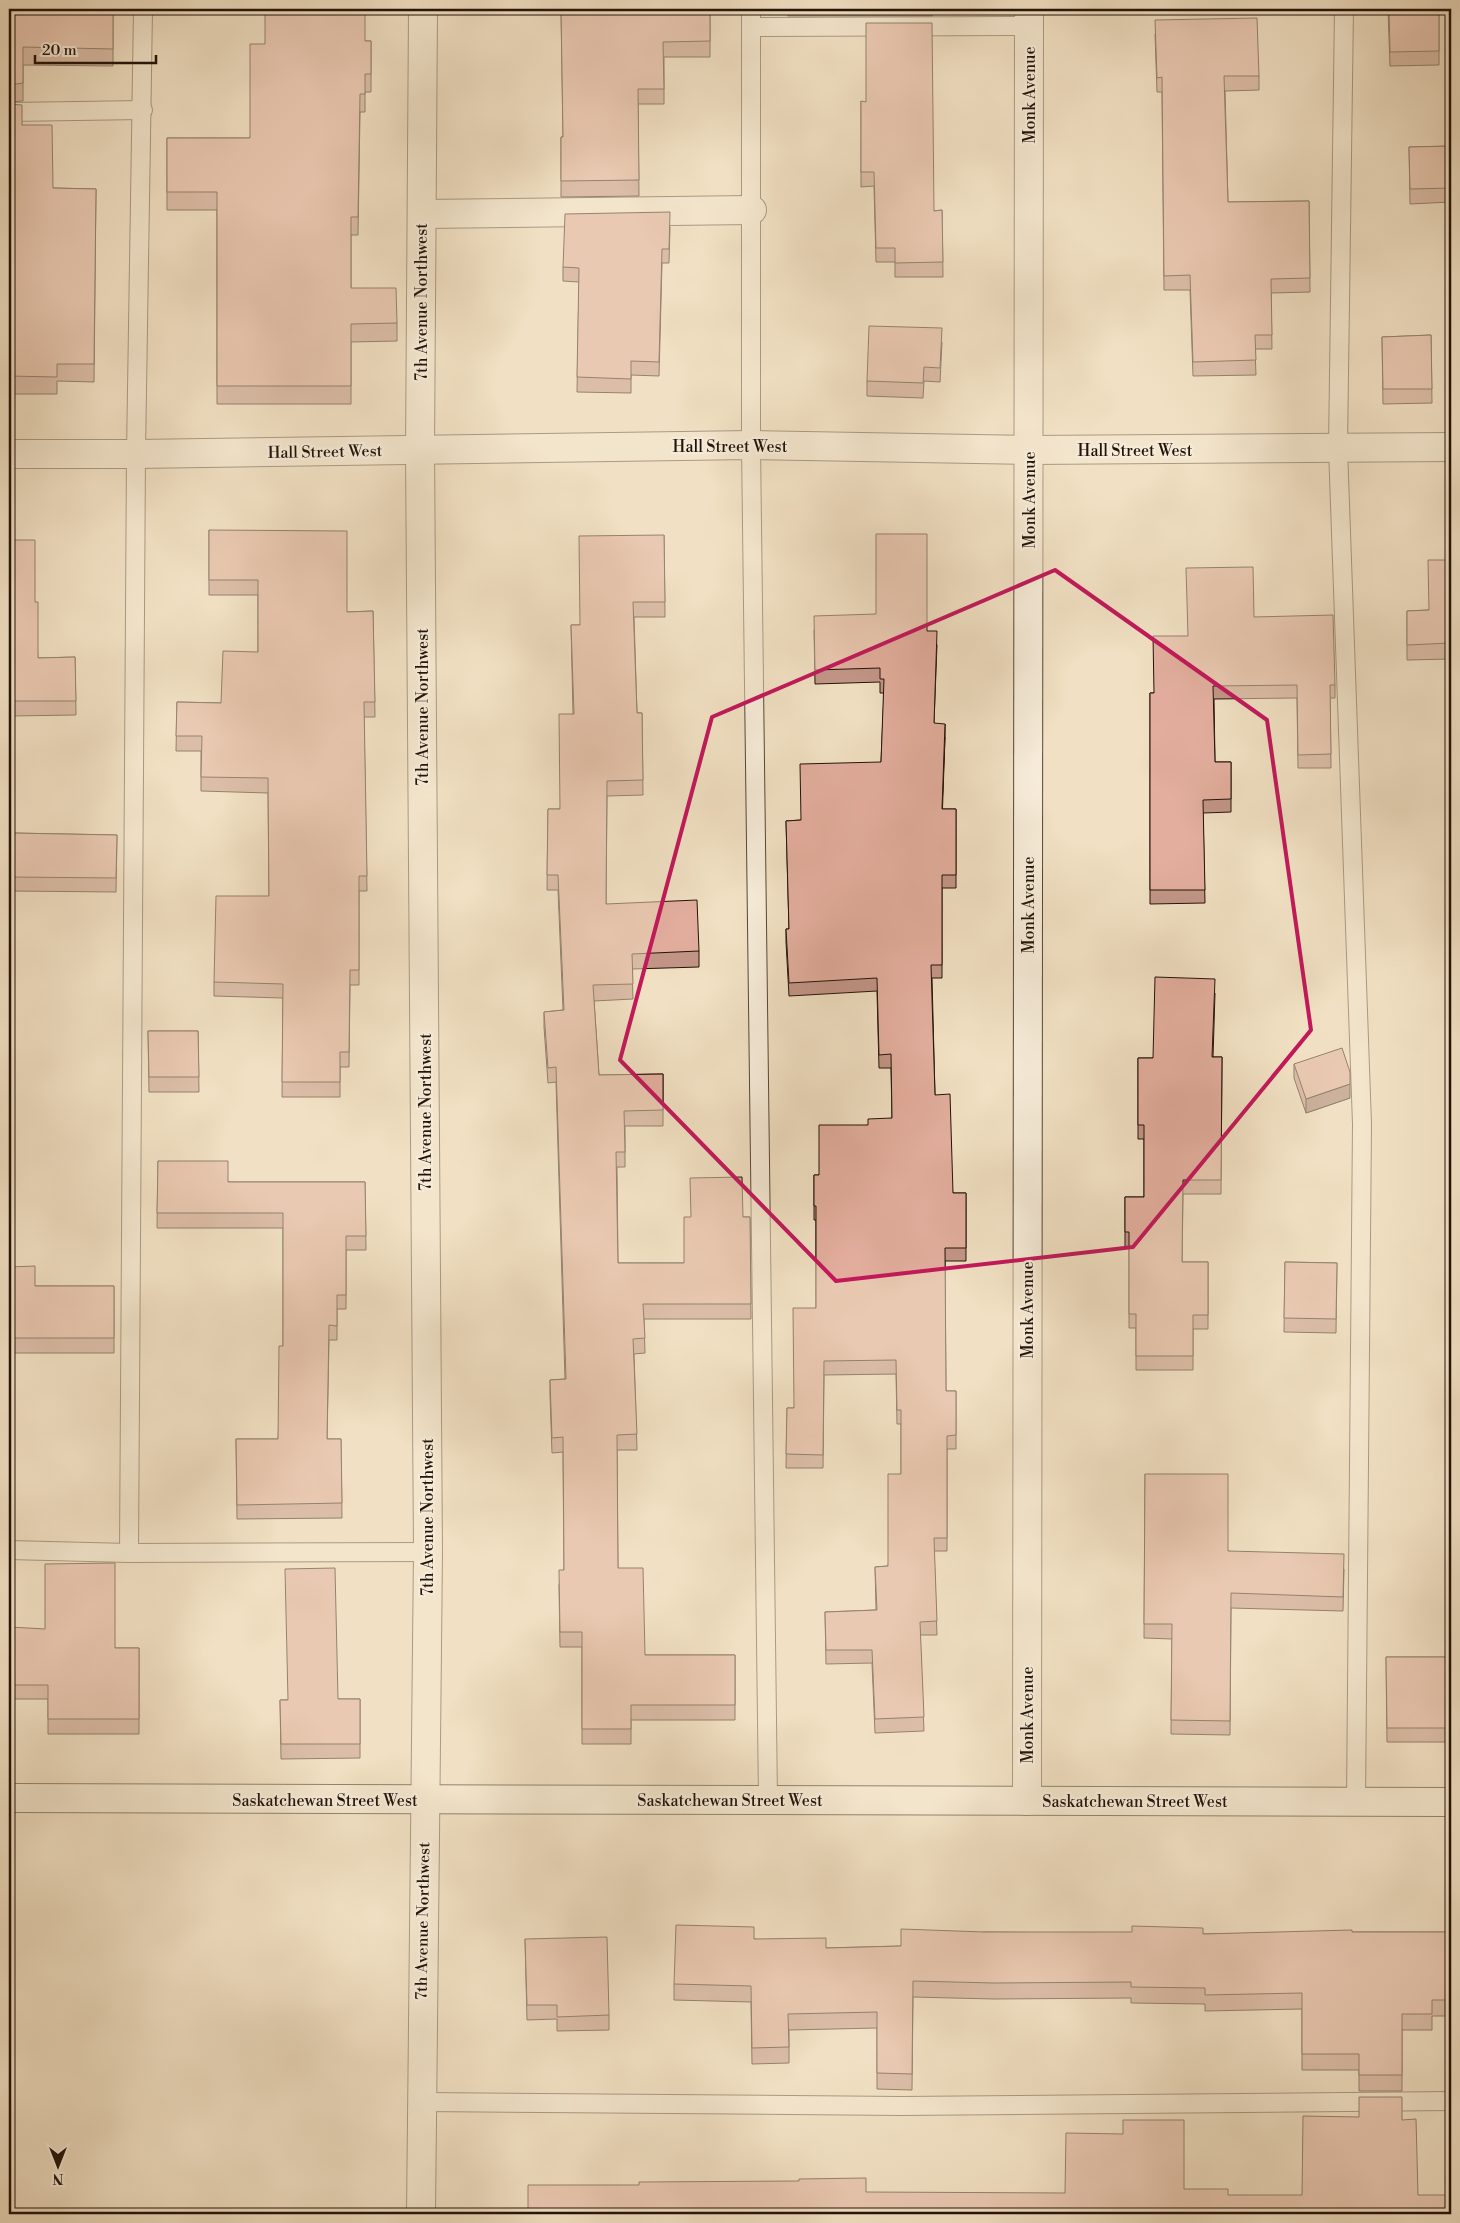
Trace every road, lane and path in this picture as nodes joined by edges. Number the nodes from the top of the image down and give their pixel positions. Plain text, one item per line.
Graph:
1 (144, 9) edge
2 (423, 9) edge
3 (751, 9) edge
4 (1344, 9) edge
5 (1029, 18) edge
6 (751, 27) junction
7 (143, 110) junction
8 (9, 112) edge
9 (752, 210) junction
10 (422, 214) junction
11 (751, 445) junction
12 (1451, 447) edge
13 (1338, 448) junction
14 (420, 450) junction
15 (1029, 450) junction
16 (9, 454) edge
17 (136, 454) junction
18 (9, 1550) edge
19 (428, 1552) junction
20 (129, 1553) junction
21 (9, 1798) edge
22 (768, 1799) junction
23 (424, 1800) junction
24 (1026, 1801) junction
25 (1356, 1802) junction
26 (1451, 1802) edge
27 (1451, 2101) edge
28 (420, 2102) junction
29 (421, 2214) edge

1 - 7 lane
2 - 10 street, 7th Avenue Northwest
3 - 6 lane
4 - 13 lane
5 - 6 lane
5 - 15 street, Monk Avenue
6 - 9 lane
7 - 8 lane
7 - 17 lane
9 - 10 street
9 - 11 lane
10 - 14 street, 7th Avenue Northwest
11 - 14 street, Hall Street West
11 - 15 street, Hall Street West
11 - 22 lane
12 - 13 street, Hall Street West
13 - 15 street, Hall Street West
13 - 25 lane
14 - 17 street, Hall Street West
14 - 19 street, 7th Avenue Northwest
15 - 24 street, Monk Avenue
16 - 17 street, Hall Street West
17 - 20 lane
18 - 20 lane
19 - 20 lane
19 - 23 street, 7th Avenue Northwest
21 - 23 street, Saskatchewan Street West
22 - 23 street, Saskatchewan Street West
22 - 24 street, Saskatchewan Street West
23 - 28 street, 7th Avenue Northwest
24 - 25 street, Saskatchewan Street West
25 - 26 street, Saskatchewan Street West
27 - 28 lane
28 - 29 street, 7th Avenue Northwest

